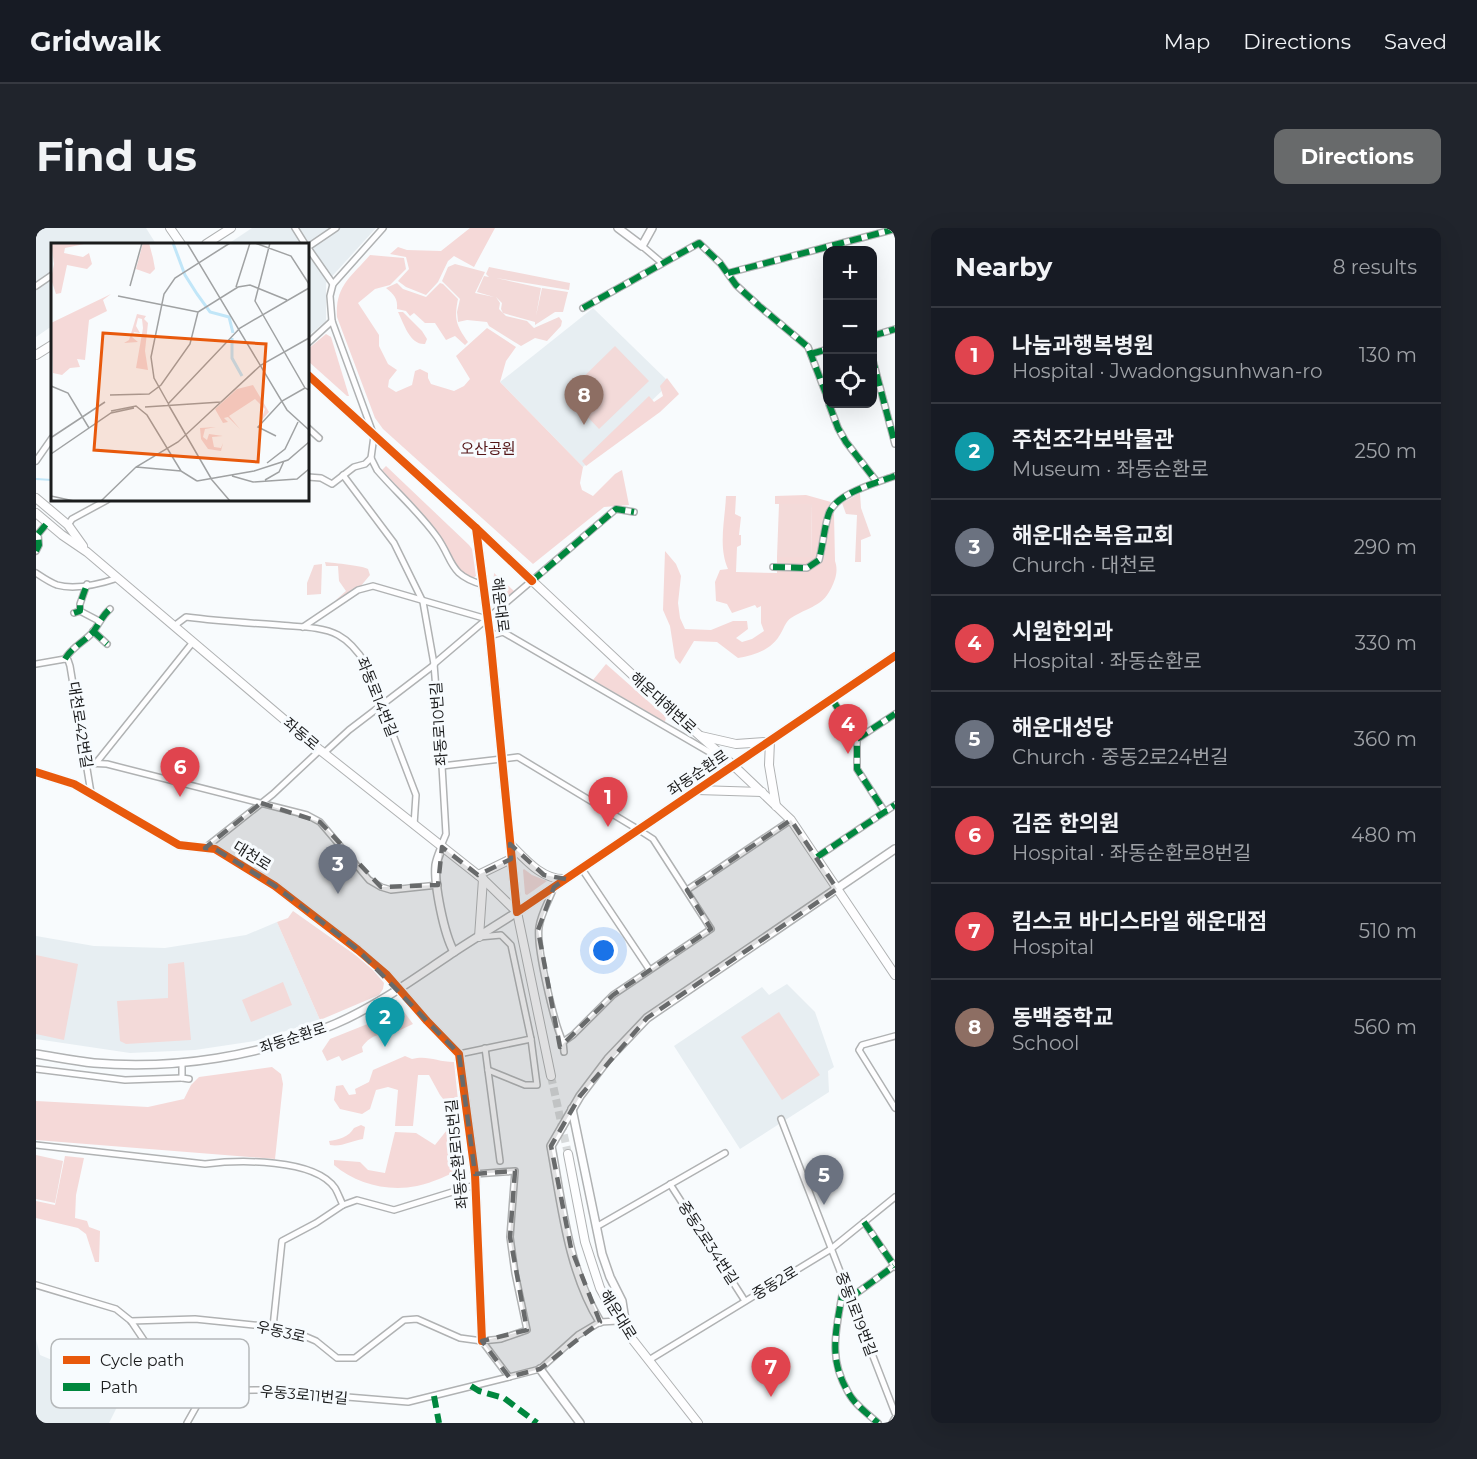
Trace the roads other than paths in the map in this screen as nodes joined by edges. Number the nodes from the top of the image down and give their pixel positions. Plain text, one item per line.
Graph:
1 (170, 228) edge
2 (231, 228) edge
3 (295, 228) edge
4 (336, 228) edge
5 (383, 228) edge
6 (618, 228) edge
7 (652, 228) edge
8 (895, 229) edge
9 (180, 243) edge
10 (208, 243) edge
11 (305, 243) edge
12 (844, 244) joint
13 (309, 245) edge
14 (642, 246) junction
15 (309, 249) edge
16 (662, 263) junction
17 (728, 273) junction
18 (51, 276) edge
19 (333, 284) junction
20 (36, 286) edge
21 (583, 308) dead end
22 (332, 321) junction
23 (895, 329) edge
24 (877, 335) edge
25 (309, 341) edge
26 (51, 346) edge
27 (823, 350) edge
28 (811, 354) junction
29 (36, 355) edge
30 (877, 373) edge
31 (309, 376) edge
32 (823, 387) edge
33 (831, 408) edge
34 (309, 429) edge
35 (374, 436) junction
36 (319, 438) dead end
37 (51, 439) edge
38 (895, 444) edge
39 (371, 458) junction
40 (36, 461) edge
41 (343, 475) junction
42 (895, 476) edge
43 (309, 477) edge
44 (877, 482) junction
45 (36, 498) edge
46 (105, 501) edge
47 (634, 512) dead end
48 (36, 513) edge
49 (48, 522) junction
50 (68, 525) junction
51 (476, 528) junction
52 (36, 551) edge
53 (87, 552) junction
54 (774, 567) dead end
55 (36, 573) edge
56 (118, 578) junction
57 (532, 581) junction
58 (87, 584) junction
59 (484, 585) junction
60 (423, 602) junction
61 (110, 609) dead end
62 (487, 620) junction
63 (99, 621) junction
64 (174, 626) junction
65 (303, 627) junction
66 (93, 631) junction
67 (490, 636) junction
68 (193, 642) junction
69 (107, 644) dead end
70 (895, 656) edge
71 (65, 659) junction
72 (36, 664) edge
73 (434, 664) junction
74 (832, 699) junction
75 (381, 705) junction
76 (895, 714) edge
77 (699, 735) junction
78 (857, 739) junction
79 (770, 741) junction
80 (322, 752) junction
81 (502, 759) junction
82 (86, 763) junction
83 (96, 763) junction
84 (442, 766) junction
85 (734, 766) junction
86 (36, 772) edge
87 (697, 790) junction
88 (762, 792) junction
89 (91, 793) junction
90 (261, 803) junction
91 (895, 805) edge
92 (776, 806) junction
93 (885, 812) junction
94 (791, 820) junction
95 (414, 825) junction
96 (639, 830) junction
97 (510, 844) junction
98 (441, 846) junction
99 (205, 848) junction
100 (895, 849) edge
101 (817, 857) junction
102 (511, 859) junction
103 (582, 868) junction
104 (480, 877) junction
105 (566, 879) junction
106 (438, 885) junction
107 (554, 887) junction
108 (837, 889) junction
109 (687, 890) junction
110 (517, 912) junction
111 (479, 937) junction
112 (454, 952) junction
113 (650, 969) junction
114 (895, 975) edge
115 (398, 989) junction
116 (895, 1036) edge
117 (531, 1039) junction
118 (563, 1042) junction
119 (485, 1048) junction
120 (564, 1052) dead end
121 (36, 1054) edge
122 (459, 1054) junction
123 (182, 1062) junction
124 (36, 1069) edge
125 (488, 1070) junction
126 (551, 1076) tunnel mouth
127 (182, 1078) junction
128 (189, 1079) dead end
129 (895, 1108) edge
130 (572, 1109) junction
131 (781, 1119) dead end
132 (36, 1145) edge
133 (725, 1153) dead end
134 (568, 1154) tunnel mouth
135 (500, 1161) dead end
136 (475, 1174) junction
137 (670, 1184) junction
138 (476, 1185) junction
139 (895, 1197) edge
140 (343, 1205) junction
141 (864, 1222) junction
142 (596, 1227) junction
143 (831, 1249) junction
144 (895, 1266) edge
145 (36, 1285) edge
146 (849, 1295) junction
147 (746, 1301) junction
148 (131, 1321) junction
149 (618, 1321) junction
150 (600, 1322) junction
151 (273, 1327) junction
152 (627, 1333) junction
153 (143, 1339) edge
154 (482, 1341) junction
155 (649, 1360) junction
156 (540, 1369) junction
157 (509, 1377) junction
158 (249, 1390) edge
159 (196, 1408) edge
160 (895, 1413) edge
161 (895, 1418) edge
162 (188, 1423) edge
163 (580, 1423) edge
164 (698, 1423) edge
165 (878, 1423) edge
166 (892, 1423) edge

1 - 9 main road
2 - 10 main road
3 - 11 street
4 - 13 street
5 - 19 street
6 - 14 street
7 - 14 street
8 - 12 street
12 - 17 street
14 - 16 street
15 - 19 street
16 - 17 street
16 - 21 street
17 - 28 street
18 - 20 street
19 - 22 street
22 - 25 street
22 - 35 street
23 - 24 street
26 - 29 main road
27 - 28 street
28 - 32 street
30 - 38 street
31 - 35 main road
33 - 44 street
34 - 36 street
35 - 39 street
35 - 51 main road
37 - 40 street
39 - 41 street
39 - 59 street
41 - 43 street
41 - 60 street, 좌동로10번길
42 - 44 street
44 - 54 street
45 - 50 main road, 좌동로
46 - 50 street
47 - 57 street
48 - 49 main road, 좌동로
49 - 52 street
49 - 53 main road, 좌동로
50 - 53 main road, 좌동로
51 - 57 main road, 해운대해변로
51 - 59 main road, 해운대로
53 - 56 main road, 좌동로
55 - 58 street
56 - 58 street
56 - 64 main road, 좌동로
57 - 62 street
57 - 77 main road, 해운대해변로
58 - 63 street
59 - 62 main road, 해운대로
60 - 62 street
60 - 65 street
60 - 73 street, 좌동로10번길
61 - 63 street
62 - 67 main road, 해운대로
62 - 73 street
63 - 66 street
64 - 65 street, 좌동로14번길
64 - 68 main road, 좌동로
65 - 75 street, 좌동로14번길
66 - 69 street
66 - 71 street
67 - 81 main road, 해운대로
67 - 85 street
68 - 80 main road, 좌동로
68 - 83 street
70 - 74 main road, 좌동순환로
71 - 72 street
71 - 82 street, 대천로42번길
73 - 75 street
73 - 84 street, 좌동로10번길
74 - 78 street
74 - 79 main road, 좌동순환로
75 - 80 street
75 - 95 street, 좌동로14번길
76 - 78 street
77 - 79 main road
77 - 85 main road, 해운대해변로
78 - 93 street
79 - 85 main road, 좌동순환로
79 - 92 main road
80 - 90 street
80 - 95 main road, 좌동로
81 - 84 street
81 - 96 street
81 - 97 main road, 해운대로
82 - 83 street
82 - 89 street, 대천로42번길
83 - 90 street
84 - 98 street, 좌동로10번길
85 - 87 main road, 좌동순환로
85 - 88 main road, 해운대해변로
86 - 89 street, 대천로
87 - 88 main road
87 - 96 main road, 좌동순환로
88 - 92 main road, 해운대해변로
89 - 99 street, 대천로
90 - 99 street
90 - 106 street
91 - 93 street
92 - 94 main road, 해운대해변로
93 - 101 street
94 - 101 main road, 해운대해변로
94 - 109 street
95 - 98 main road, 좌동로
96 - 103 main road, 좌동순환로
96 - 109 street
97 - 102 main road, 해운대로
97 - 105 main road
98 - 104 main road, 좌동로
98 - 106 street
99 - 115 street, 대천로
100 - 108 street
101 - 108 main road, 해운대해변로
102 - 104 main road
102 - 110 main road, 해운대로
103 - 105 main road, 좌동순환로
103 - 113 street
104 - 110 main road, 좌동로
104 - 111 main road
105 - 107 main road, 좌동순환로
106 - 112 street
107 - 110 main road, 좌동순환로
107 - 118 street
108 - 114 main road, 해운대해변로
108 - 130 street
109 - 113 street
110 - 111 street, 좌동순환로
110 - 126 main road, 해운대로
111 - 112 street, 좌동순환로
111 - 117 street
112 - 115 street, 좌동순환로
113 - 118 street
115 - 122 street
115 - 123 street, 좌동순환로
116 - 129 street
117 - 119 street
117 - 125 street
118 - 120 street
119 - 122 street
119 - 125 street
121 - 123 street, 좌동순환로
122 - 136 street, 좌동순환로15번길
123 - 127 street
124 - 127 street
125 - 135 street
127 - 128 street
130 - 142 street
130 - 150 street
131 - 143 street, 중동1로19번길
132 - 140 street
133 - 137 street
134 - 149 main road, 해운대로
136 - 138 street, 좌동순환로15번길
136 - 154 street, 좌동순환로15번길
137 - 142 street
137 - 147 street, 중동2로34번길
138 - 140 street
138 - 154 street, 좌동순환로15번길
139 - 141 street, 중동2로
140 - 151 street
141 - 143 street, 중동2로
141 - 144 street
142 - 152 street
143 - 146 street, 중동1로19번길
143 - 147 street, 중동2로
144 - 146 street
145 - 148 street
146 - 160 street, 중동1로19번길
146 - 165 street
147 - 155 street, 중동2로
148 - 151 street, 우동3로
148 - 153 street, 우동3로11번길
149 - 150 street
149 - 152 main road, 해운대로
150 - 156 street
151 - 154 street, 우동3로
152 - 155 main road, 해운대로
154 - 157 street
155 - 164 main road, 해운대로
156 - 157 street
156 - 163 street
157 - 158 street, 우동3로11번길
159 - 162 street
161 - 166 street

